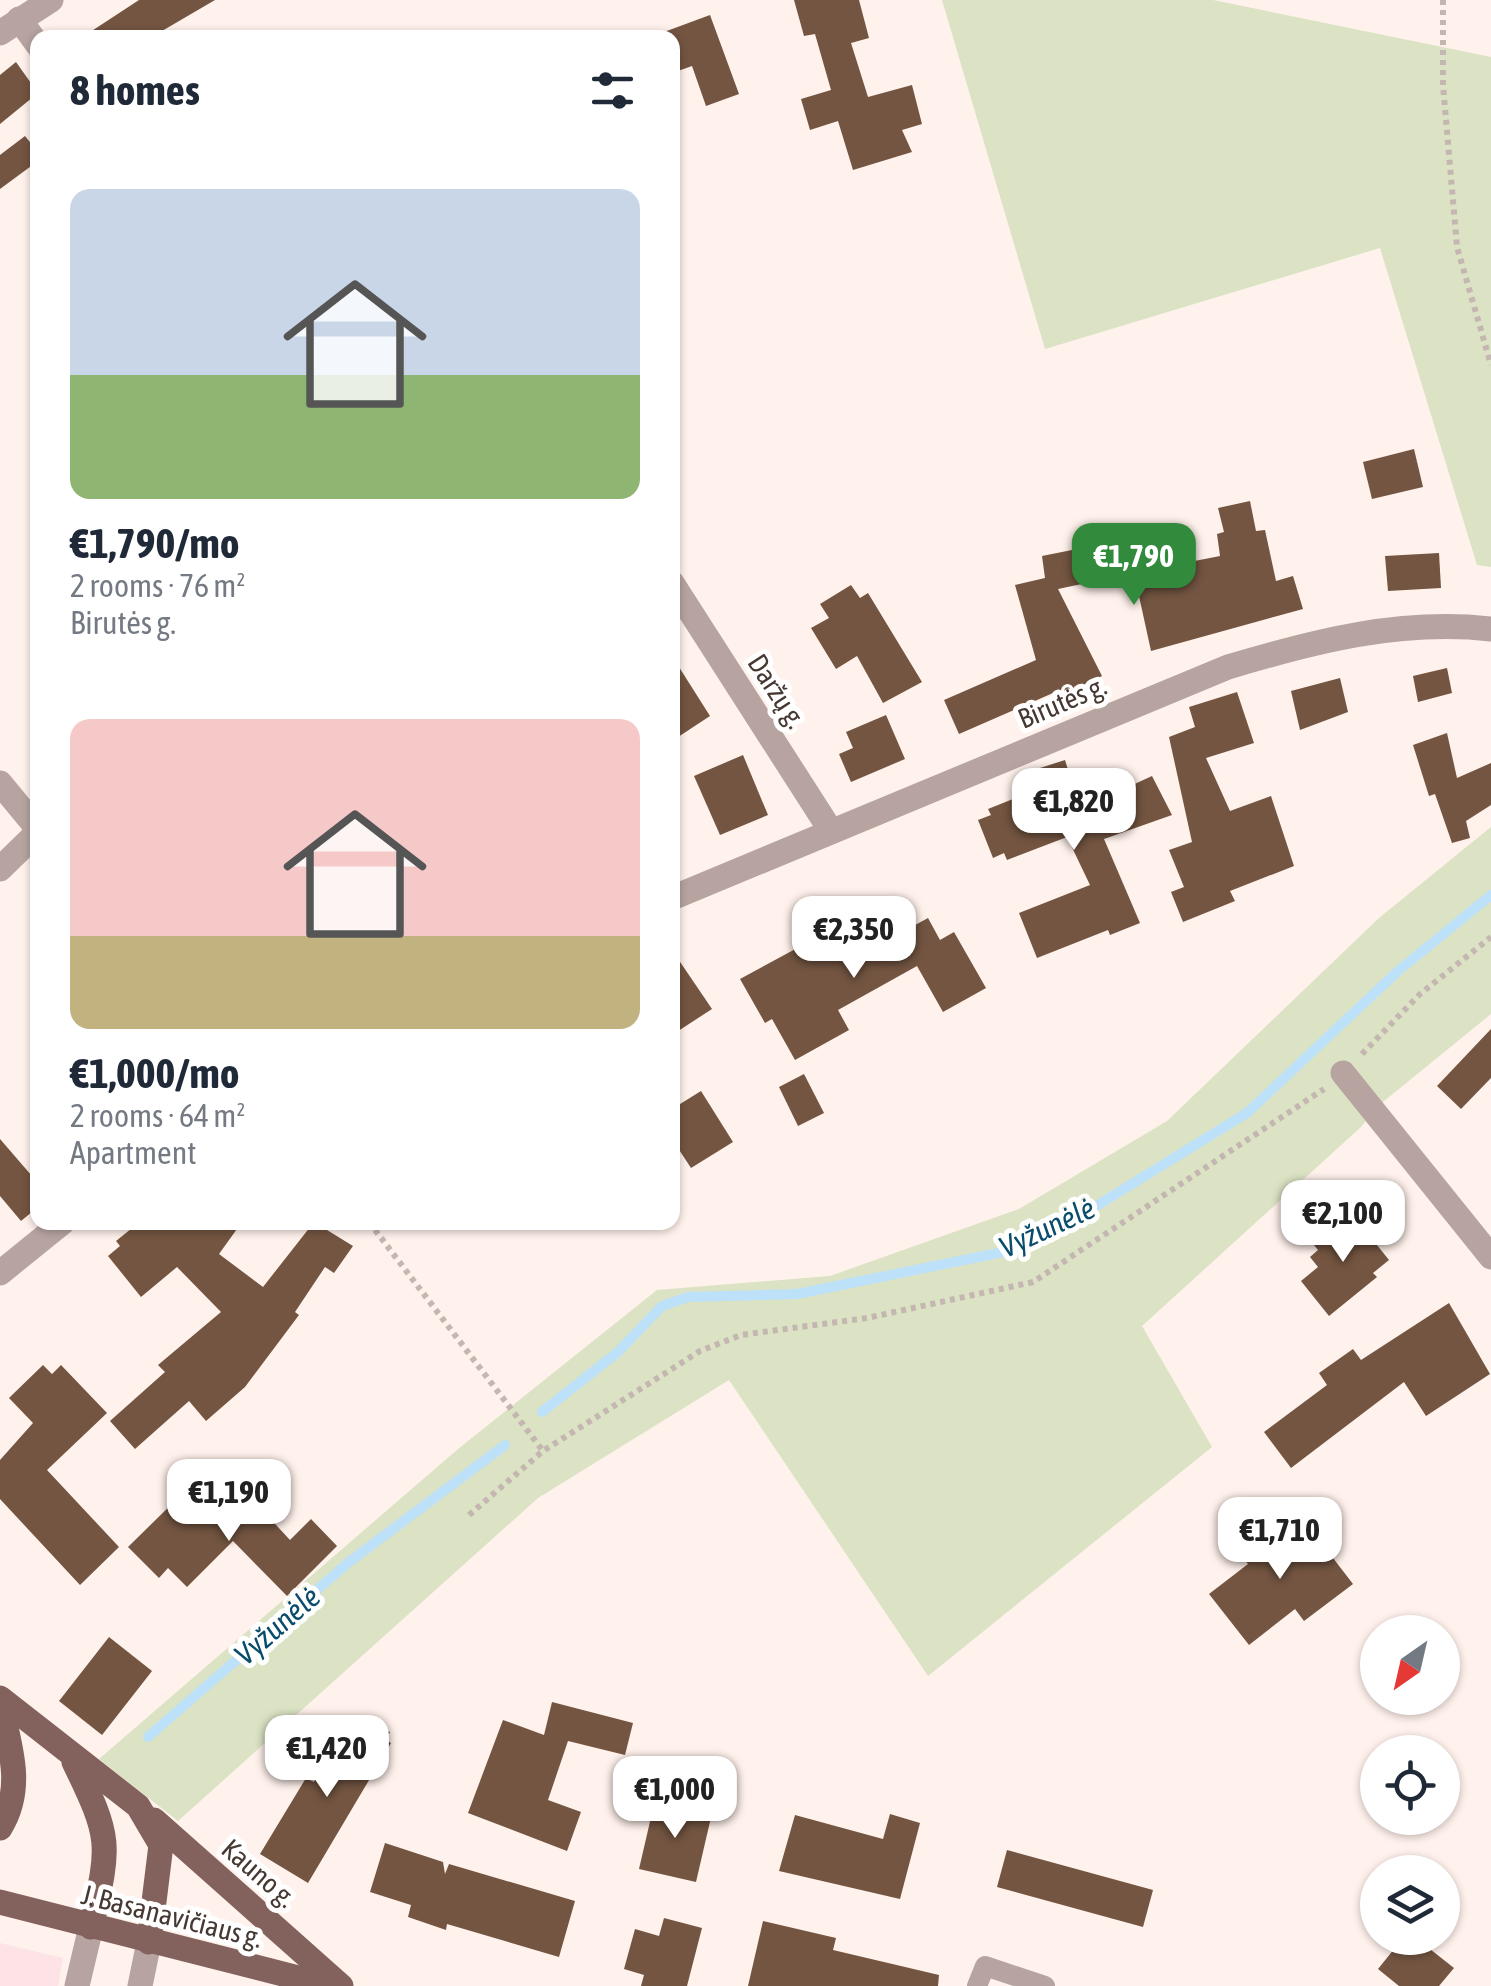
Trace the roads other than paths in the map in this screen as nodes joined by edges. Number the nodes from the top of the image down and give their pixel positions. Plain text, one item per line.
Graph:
1 (51, 0) edge
2 (10, 26) edge
3 (680, 595) edge
4 (1491, 629) edge
5 (0, 783) edge
6 (30, 821) edge
7 (831, 831) junction
8 (30, 839) edge
9 (0, 869) edge
10 (680, 895) edge
11 (1344, 1073) road end
12 (52, 1230) edge
13 (1491, 1258) edge
14 (0, 1274) edge
15 (0, 1700) edge
16 (72, 1758) junction
17 (138, 1806) junction
18 (0, 1828) edge
19 (0, 1902) edge
20 (90, 1927) junction
21 (149, 1942) junction
22 (77, 1986) edge
23 (140, 1986) edge
24 (330, 1986) edge
25 (341, 1986) edge
26 (977, 1986) edge
27 (1045, 1986) edge

1 - 2 street
3 - 7 street, Daržų g.
4 - 7 street, Birutės g.
5 - 6 street
7 - 10 street, Birutės g.
8 - 9 street
11 - 13 street
12 - 14 street
15 - 16 main road, Kauno g.
15 - 18 main road, Kauno g.
16 - 17 main road, Kauno g.
16 - 20 main road, Kauno g.
17 - 21 main road, Kauno g.
17 - 25 main road, Kauno g.
19 - 20 main road, J. Basanavičiaus g.
20 - 21 main road, J. Basanavičiaus g.
20 - 22 street
21 - 23 street
21 - 24 main road, J. Basanavičiaus g.
26 - 27 lane

